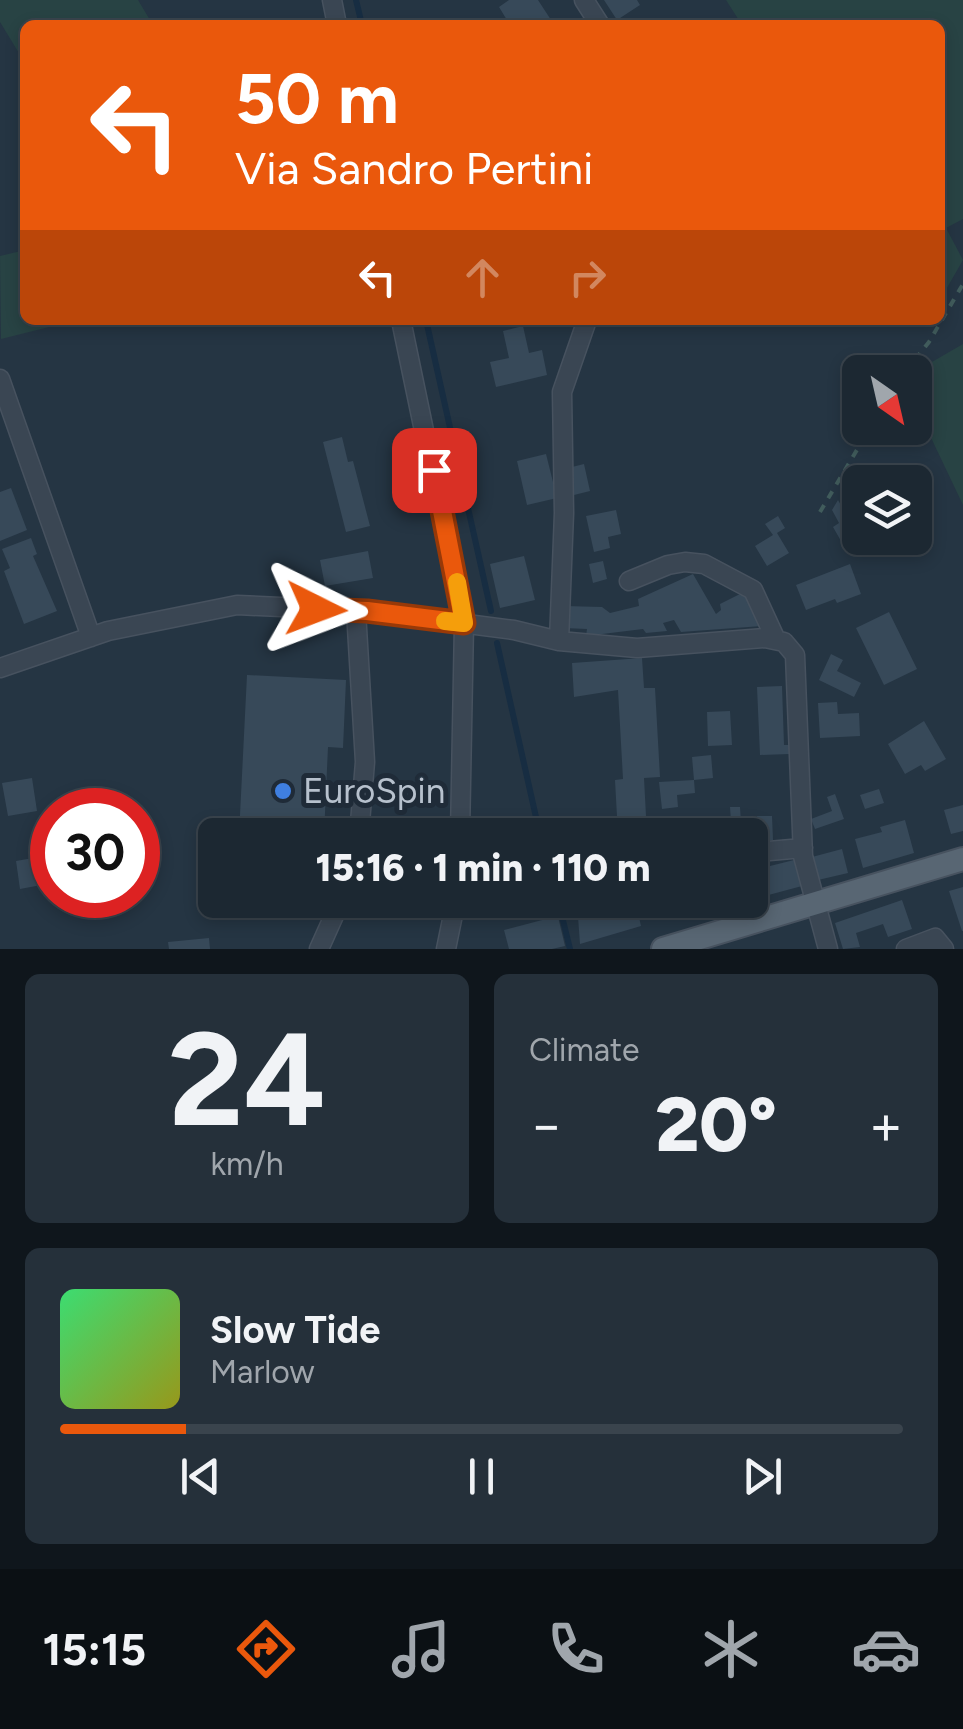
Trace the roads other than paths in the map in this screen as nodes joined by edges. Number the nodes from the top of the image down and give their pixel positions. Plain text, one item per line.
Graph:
1 (402, 325) edge
2 (585, 325) edge
3 (0, 379) edge
4 (630, 581) dead end
5 (356, 611) junction
6 (464, 623) junction
7 (90, 637) junction
8 (776, 640) junction
9 (560, 641) junction
10 (0, 668) edge
11 (360, 818) edge
12 (460, 818) edge
13 (803, 848) junction
14 (768, 851) edge
15 (963, 859) edge
16 (814, 904) junction
17 (332, 918) edge
18 (452, 918) edge
19 (741, 918) edge
20 (741, 926) junction
21 (319, 949) edge
22 (446, 949) edge
23 (663, 949) edge
24 (828, 949) edge
25 (906, 949) edge
26 (944, 949) edge

1 - 6 street
2 - 9 street
3 - 7 street
4 - 8 street
5 - 6 street
5 - 7 street
5 - 11 street
6 - 9 street
6 - 12 street
7 - 10 street
8 - 9 street
8 - 13 street
13 - 14 street
13 - 16 street
15 - 16 main road
16 - 20 main road
16 - 24 street
17 - 21 street
18 - 22 street
19 - 20 street
20 - 23 main road
25 - 26 street

